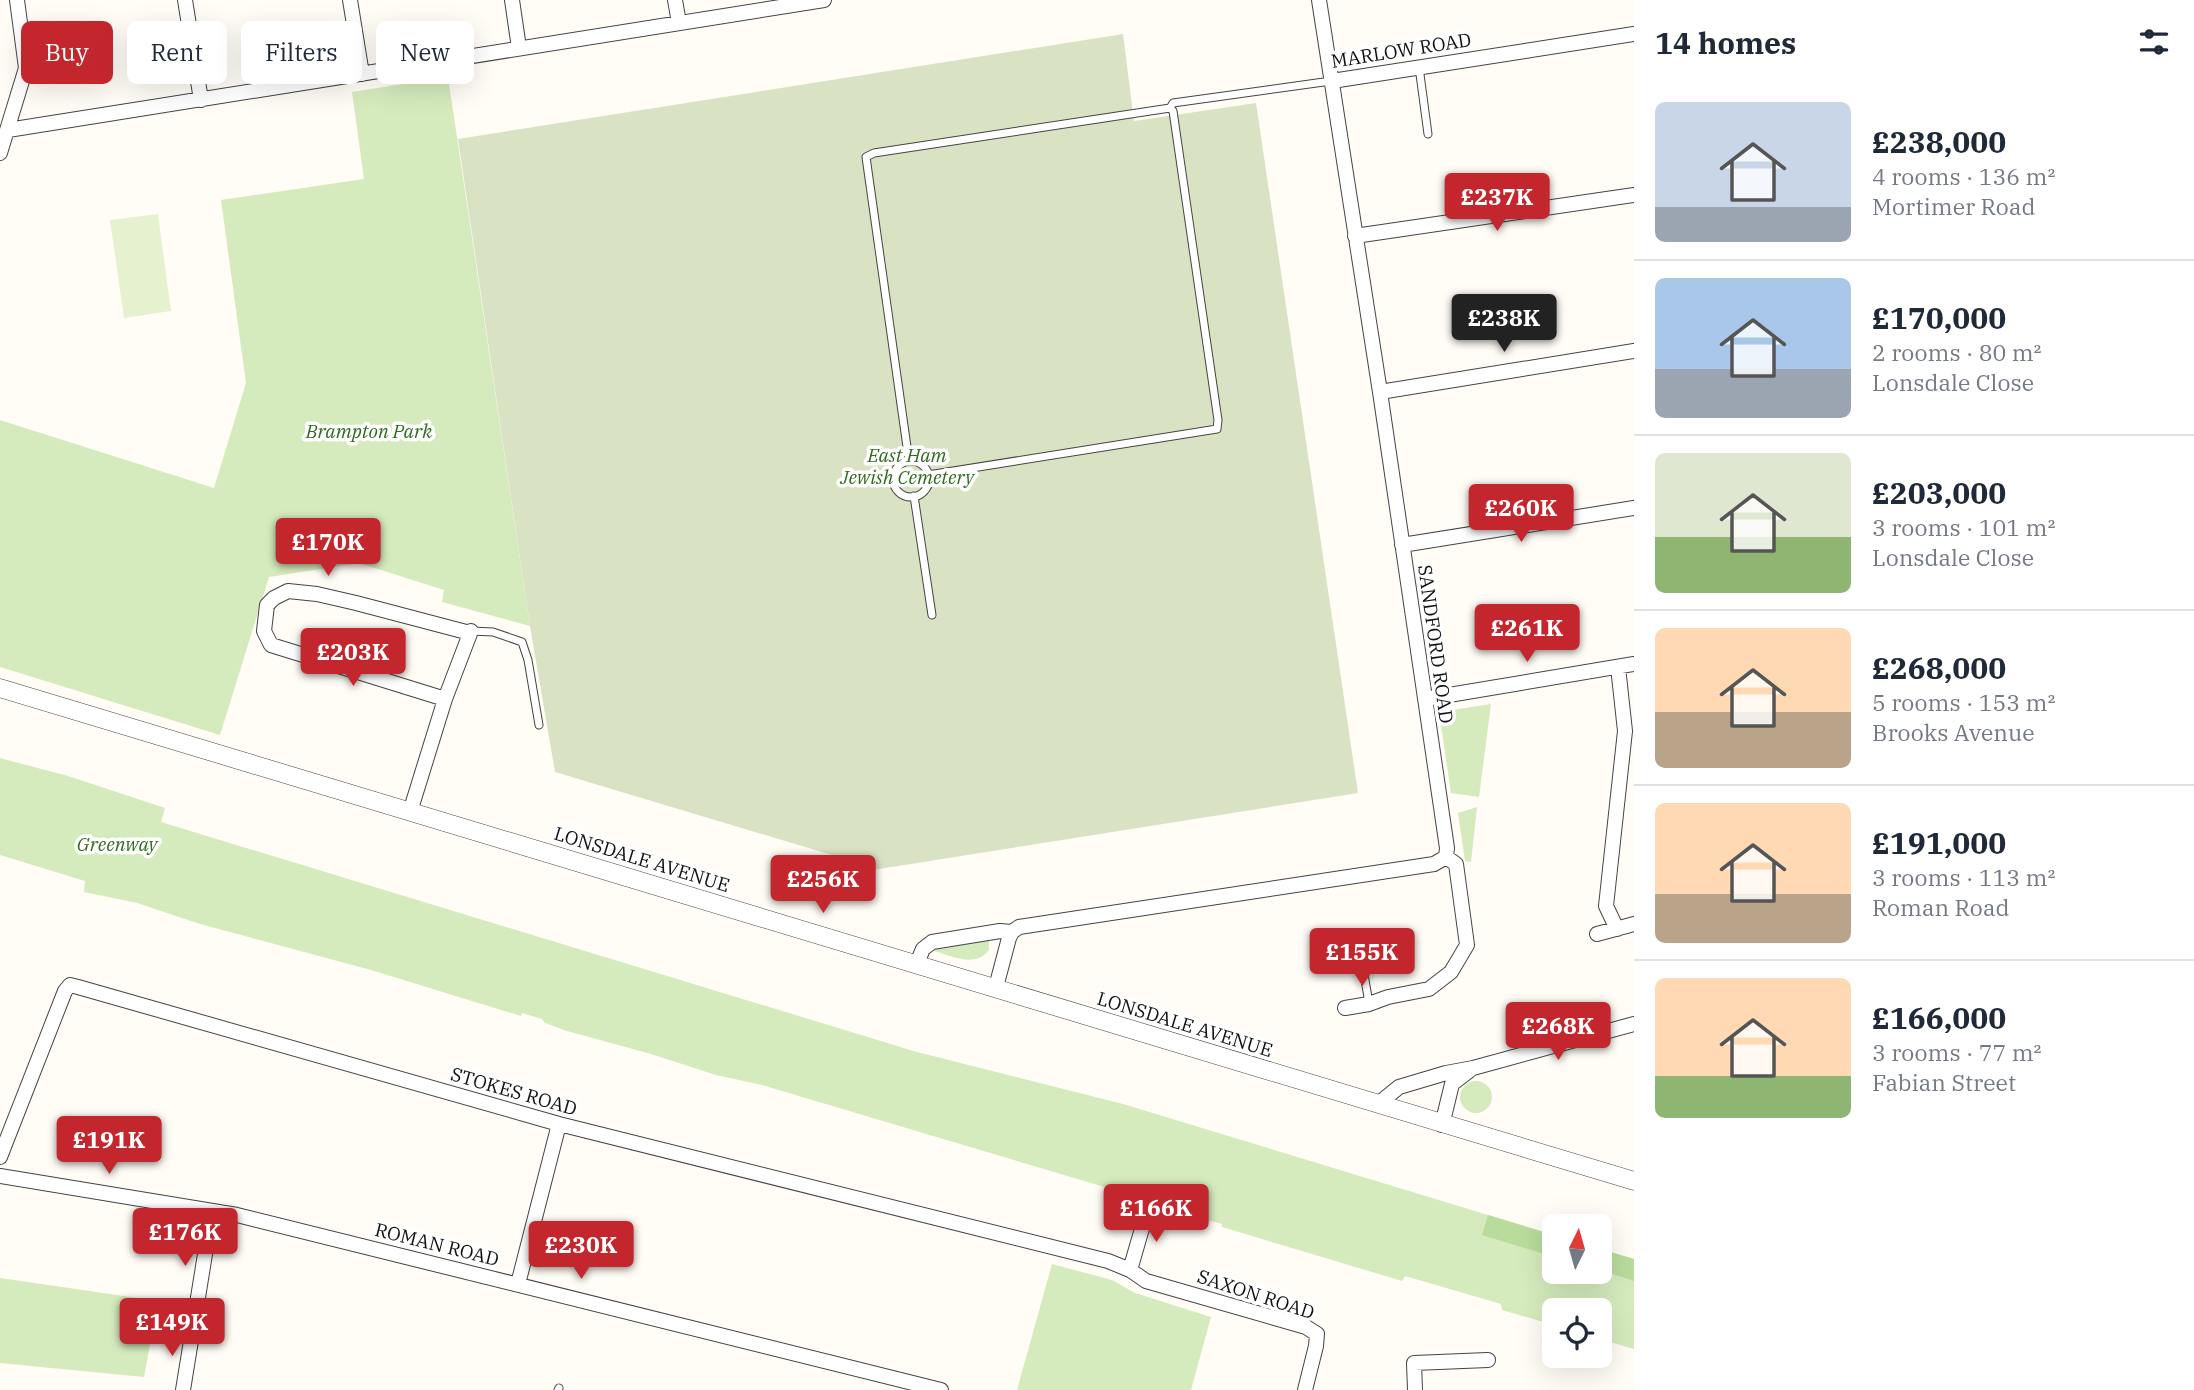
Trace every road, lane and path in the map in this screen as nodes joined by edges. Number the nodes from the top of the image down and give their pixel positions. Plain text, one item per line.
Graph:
1 (17, 0) edge
2 (186, 0) edge
3 (350, 0) edge
4 (512, 0) edge
5 (675, 0) edge
6 (824, 0) edge
7 (1319, 0) edge
8 (353, 21) edge
9 (679, 23) junction
10 (1634, 34) edge
11 (519, 48) junction
12 (1419, 67) junction
13 (362, 74) edge
14 (1332, 81) junction
15 (300, 84) edge
16 (201, 100) junction
17 (1171, 106) junction
18 (8, 130) junction
19 (1428, 134) dead end
20 (0, 153) edge
21 (1634, 195) edge
22 (1355, 236) junction
23 (1634, 351) edge
24 (1380, 392) junction
25 (909, 461) junction
26 (929, 475) junction
27 (914, 496) junction
28 (1634, 508) edge
29 (1402, 545) junction
30 (932, 615) dead end
31 (471, 632) junction
32 (1634, 664) edge
33 (1618, 667) junction
34 (0, 688) edge
35 (445, 699) junction
36 (1425, 699) junction
37 (539, 726) dead end
38 (410, 811) junction
39 (1446, 857) junction
40 (1634, 924) edge
41 (1617, 929) junction
42 (1012, 932) junction
43 (1597, 934) dead end
44 (917, 963) junction
45 (1362, 963) dead end
46 (996, 987) junction
47 (1369, 1004) junction
48 (1345, 1008) dead end
49 (1634, 1024) edge
50 (1473, 1068) junction
51 (1377, 1104) junction
52 (559, 1124) junction
53 (1442, 1125) junction
54 (0, 1157) edge
55 (0, 1175) edge
56 (1634, 1181) edge
57 (1148, 1208) dead end
58 (212, 1211) junction
59 (1130, 1270) junction
60 (518, 1284) junction
61 (1488, 1360) dead end
62 (183, 1390) edge
63 (941, 1390) edge
64 (1305, 1390) edge
65 (1415, 1390) edge

1 - 18 street
2 - 16 street
3 - 8 street
4 - 11 street
5 - 9 street
6 - 9 street
7 - 14 street, SANDFORD ROAD
9 - 11 street
10 - 12 street, MARLOW ROAD
11 - 13 street
12 - 14 street, MARLOW ROAD
12 - 19 lane
14 - 17 lane, MARLOW ROAD
14 - 22 street, SANDFORD ROAD
15 - 16 street
16 - 18 street
17 - 25 lane, MARLOW ROAD
17 - 26 lane
18 - 20 street
21 - 22 street
22 - 24 street, SANDFORD ROAD
23 - 24 street
24 - 29 street, SANDFORD ROAD
25 - 26 lane
25 - 27 lane
26 - 27 lane
27 - 30 lane
28 - 29 street
29 - 36 street, SANDFORD ROAD
31 - 35 street
31 - 35 street
31 - 37 lane
32 - 33 street
33 - 36 street
33 - 41 street
34 - 38 street, LONSDALE AVENUE
35 - 38 street
36 - 39 street, SANDFORD ROAD
38 - 44 street, LONSDALE AVENUE
39 - 42 street
39 - 47 street, SANDFORD ROAD
40 - 41 street
41 - 43 street
42 - 44 street
42 - 46 street
44 - 46 street, LONSDALE AVENUE
45 - 47 lane
46 - 51 street, LONSDALE AVENUE
47 - 48 street, SANDFORD ROAD
49 - 50 street
50 - 51 street
50 - 53 street
51 - 53 street, LONSDALE AVENUE
52 - 54 street, STOKES ROAD
52 - 59 street, STOKES ROAD
52 - 60 street
53 - 56 street, LONSDALE AVENUE
55 - 58 street, ROMAN ROAD
57 - 59 street
58 - 60 street, ROMAN ROAD
58 - 62 street
59 - 64 street, SAXON ROAD
60 - 63 street, ROMAN ROAD
61 - 65 street

